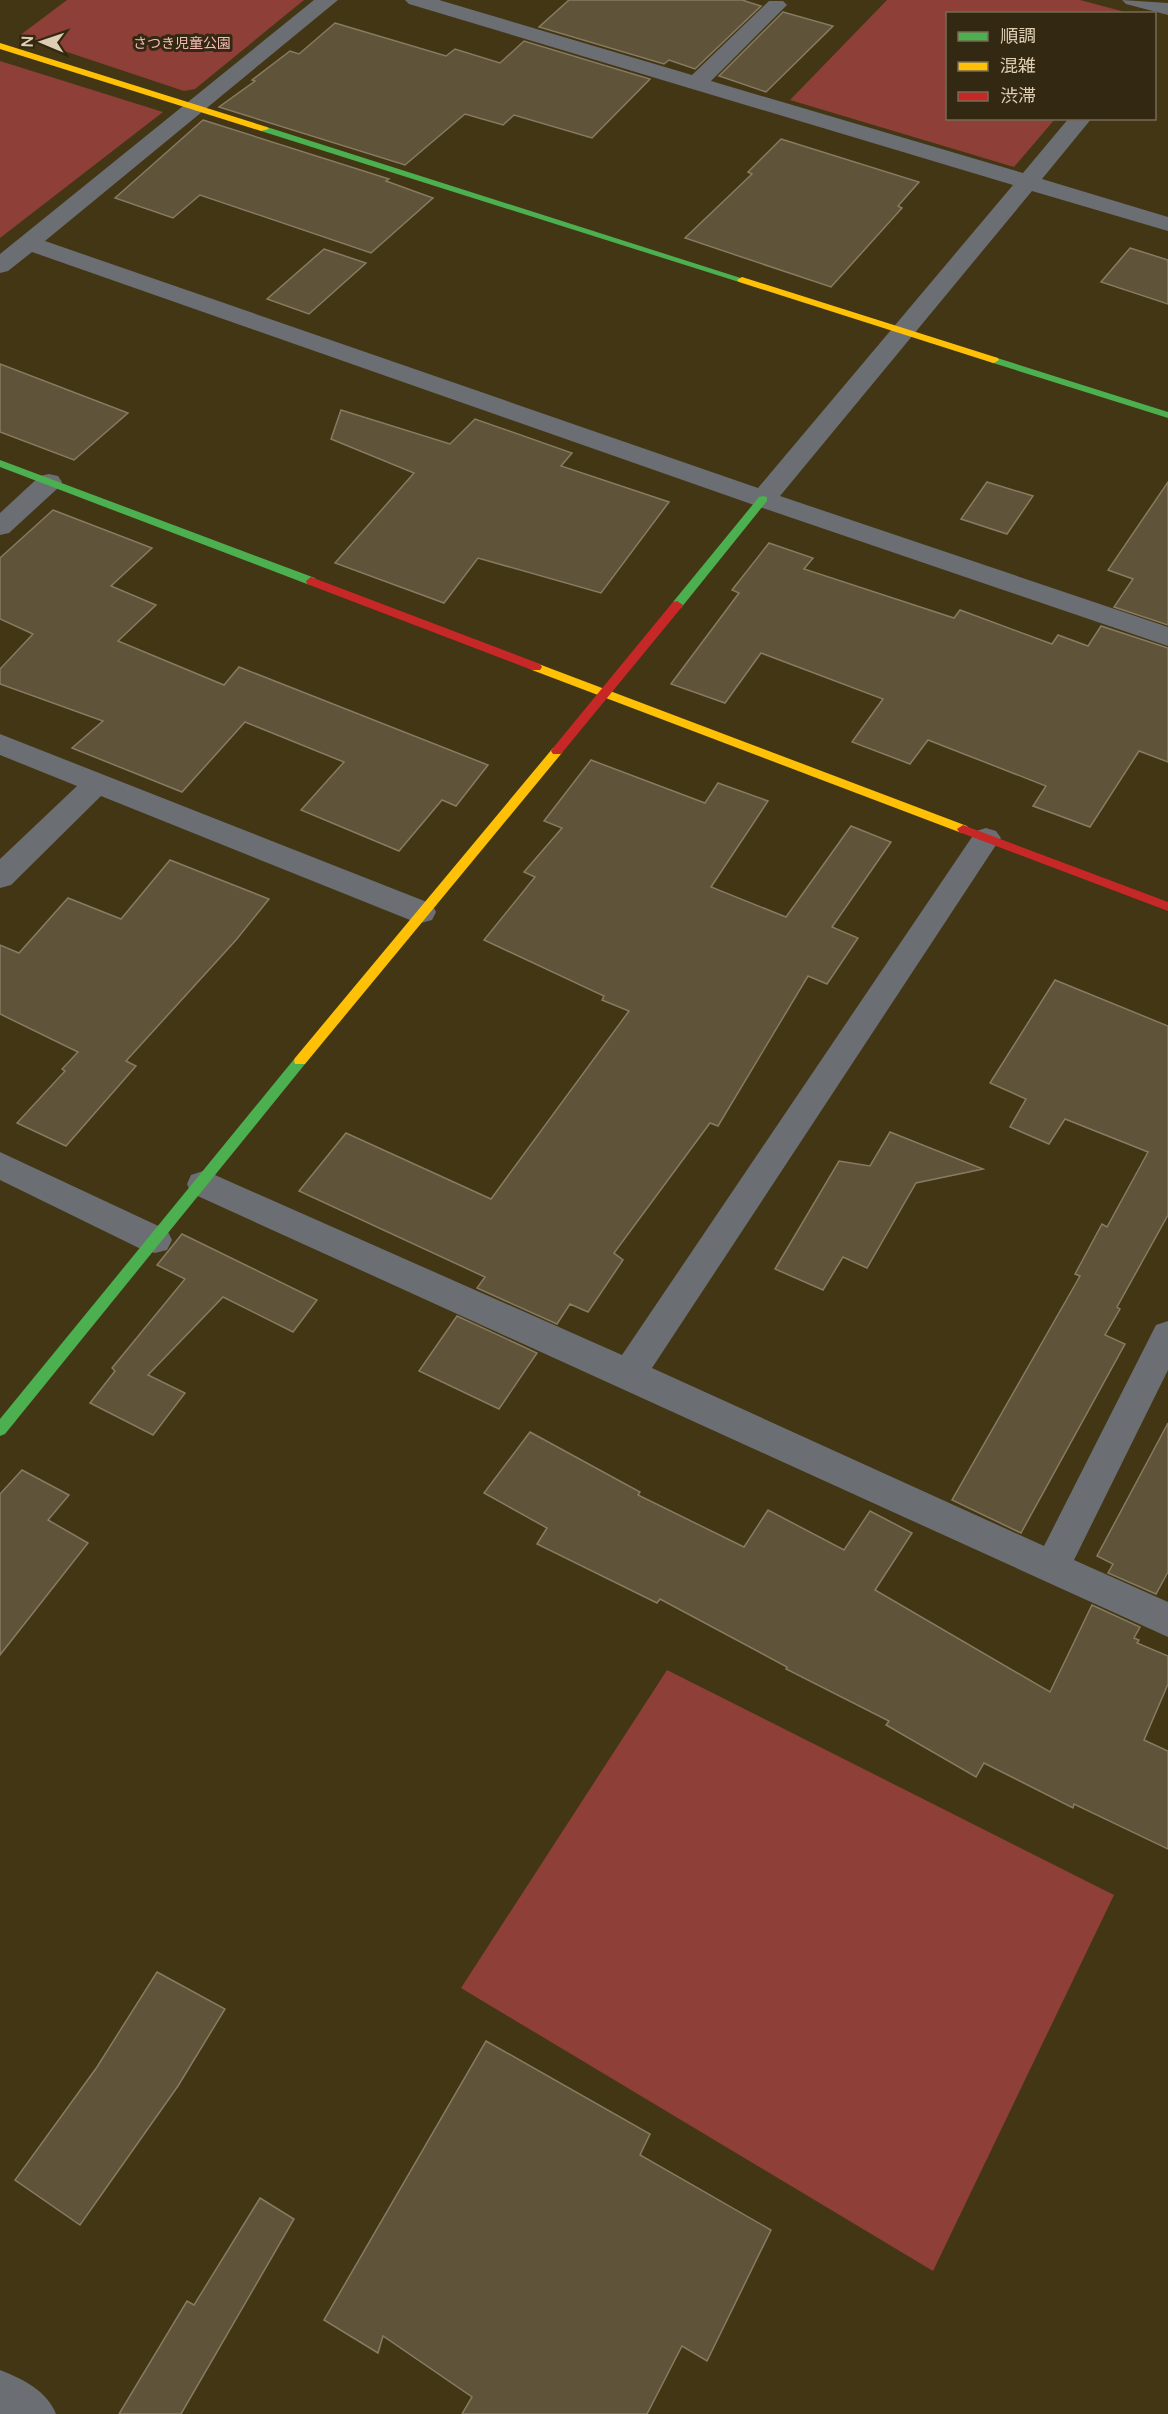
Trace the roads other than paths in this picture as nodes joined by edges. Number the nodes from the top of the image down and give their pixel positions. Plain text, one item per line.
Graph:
1 (327, 0) edge
2 (416, 0) edge
3 (1133, 0) edge
4 (776, 5) dead end
5 (1168, 12) edge
6 (1156, 29) edge
7 (0, 46) edge
8 (696, 84) junction
9 (196, 108) junction
10 (1079, 120) edge
11 (1028, 182) junction
12 (1168, 224) edge
13 (29, 243) junction
14 (0, 266) edge
15 (901, 331) junction
16 (1168, 415) edge
17 (0, 463) edge
18 (49, 482) junction
19 (763, 499) junction
20 (0, 527) edge
21 (1168, 637) edge
22 (605, 693) junction
23 (0, 744) edge
24 (98, 783) junction
25 (986, 838) junction
26 (0, 876) edge
27 (1168, 907) edge
28 (421, 912) junction
29 (0, 1165) edge
30 (202, 1184) junction
31 (155, 1240) junction
32 (1168, 1335) edge
33 (629, 1374) junction
34 (0, 1430) edge
35 (1052, 1568) junction
36 (1168, 1620) edge
37 (0, 2392) edge
38 (34, 2414) edge

1 - 9 street
2 - 8 street
3 - 5 street
4 - 8 street
5 - 6 street
7 - 9 street
8 - 11 street
9 - 13 street
9 - 15 street
10 - 11 street
11 - 12 street
11 - 15 street
13 - 14 street
13 - 19 street
15 - 16 street
15 - 19 street
17 - 18 street
18 - 20 street
18 - 22 street
19 - 21 street
19 - 22 street
22 - 25 street
22 - 28 street
23 - 24 street
24 - 26 street
24 - 28 street
25 - 27 street
25 - 33 street
28 - 30 street
29 - 31 street
30 - 31 street
30 - 33 street
31 - 34 street
32 - 35 street
33 - 35 street
35 - 36 street
37 - 38 street

